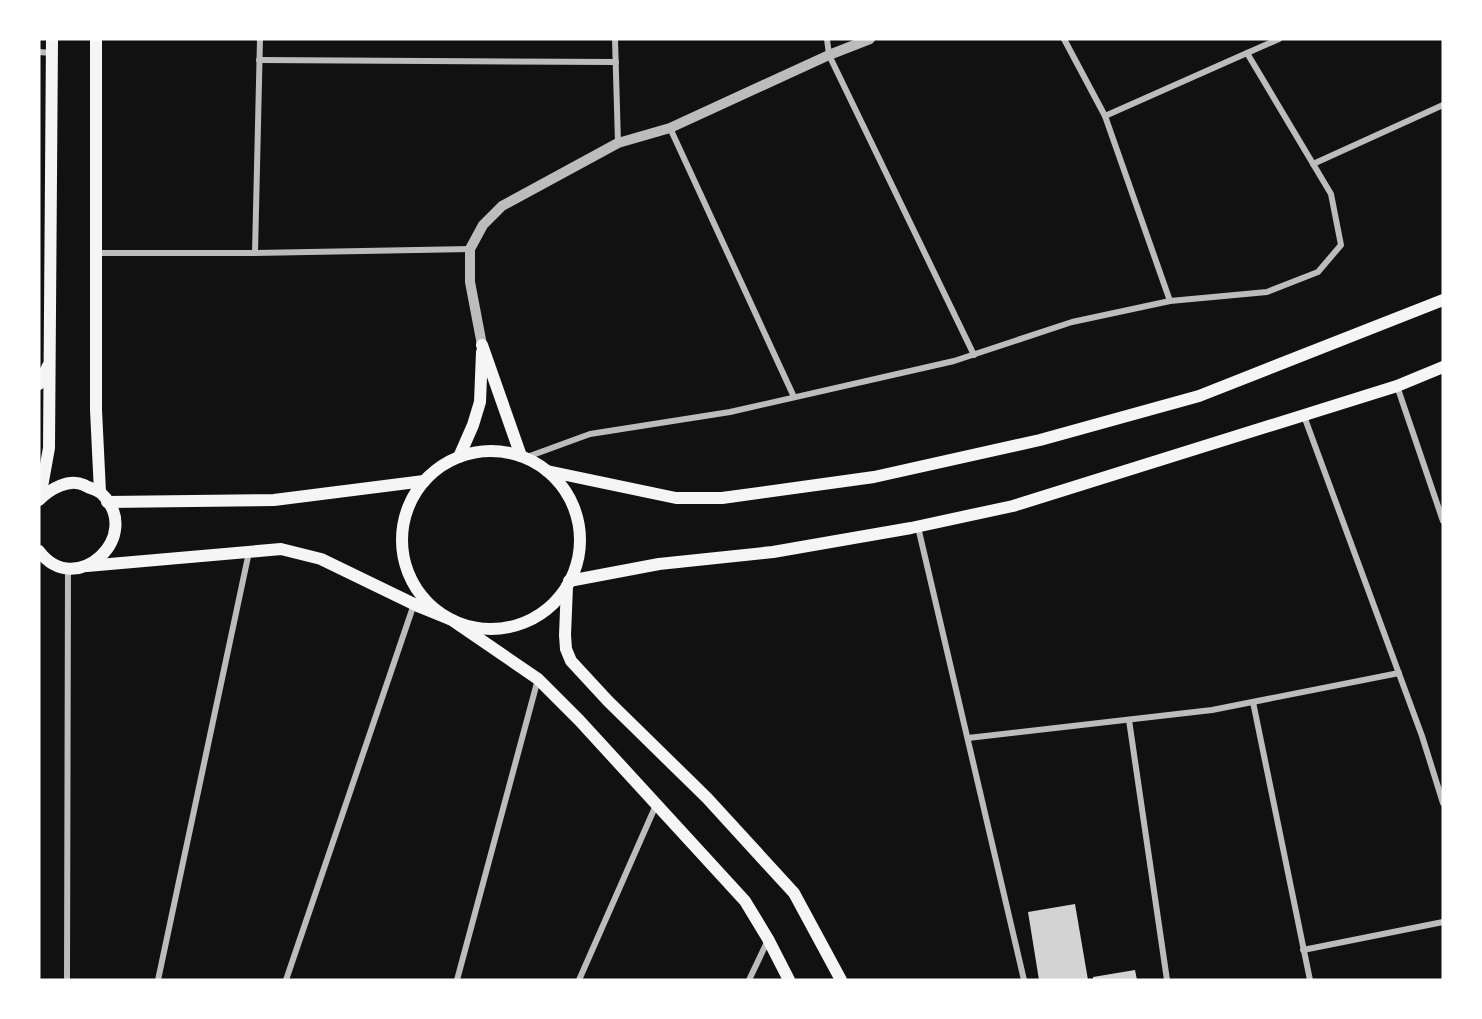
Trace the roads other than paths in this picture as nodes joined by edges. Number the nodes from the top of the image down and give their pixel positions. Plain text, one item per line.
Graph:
1 (52, 39) edge
2 (96, 39) edge
3 (260, 39) edge
4 (615, 39) edge
5 (827, 39) edge
6 (870, 39) edge
7 (1064, 39) edge
8 (1279, 39) edge
9 (39, 52) edge
10 (52, 53) junction
11 (1246, 53) junction
12 (829, 55) junction
13 (259, 60) junction
14 (616, 62) junction
15 (1443, 105) edge
16 (1105, 116) junction
17 (670, 128) junction
18 (618, 143) junction
19 (1313, 164) junction
20 (45, 247) edge
21 (470, 249) junction
22 (96, 253) junction
23 (255, 253) junction
24 (1443, 300) edge
25 (1170, 301) junction
26 (482, 345) junction
27 (974, 355) junction
28 (50, 362) junction
29 (1443, 367) edge
30 (39, 384) edge
31 (1397, 386) junction
32 (794, 397) junction
33 (1304, 416) junction
34 (459, 457) junction
35 (524, 457) junction
36 (547, 471) junction
37 (424, 481) junction
38 (104, 497) junction
39 (39, 499) edge
40 (1443, 521) edge
41 (917, 527) junction
42 (39, 550) edge
43 (250, 552) junction
44 (39, 566) edge
45 (87, 566) junction
46 (63, 567) junction
47 (568, 584) junction
48 (414, 604) junction
49 (452, 620) junction
50 (1399, 673) junction
51 (538, 679) junction
52 (1253, 702) junction
53 (1129, 720) junction
54 (968, 738) junction
55 (656, 803) junction
56 (1443, 803) edge
57 (1443, 922) edge
58 (768, 939) junction
59 (1303, 950) junction
60 (67, 980) edge
61 (158, 980) edge
62 (286, 980) edge
63 (457, 980) edge
64 (579, 980) edge
65 (749, 980) edge
66 (789, 980) edge
67 (841, 980) edge
68 (1024, 980) edge
69 (1167, 980) edge
70 (1310, 980) edge

1 - 10 main road
2 - 22 main road
3 - 13 street
4 - 14 street
5 - 12 street
6 - 12 street
7 - 16 street
8 - 11 street
9 - 10 street
10 - 20 main road
11 - 16 street
11 - 19 street
12 - 17 street
12 - 27 street
13 - 14 street
13 - 23 street
14 - 18 street
15 - 19 street
16 - 25 street
17 - 18 street
17 - 32 street
18 - 21 street
19 - 25 street
20 - 28 main road
21 - 23 street
21 - 26 street
22 - 23 street
22 - 38 main road
24 - 36 main road
25 - 27 street
26 - 34 main road
26 - 35 main road
27 - 32 street
28 - 30 main road
28 - 39 main road
29 - 31 main road
31 - 33 main road
31 - 40 street
32 - 35 street
33 - 41 main road
33 - 50 street
34 - 35 main road
34 - 37 main road
35 - 36 main road
36 - 47 main road
37 - 38 main road
37 - 49 main road
38 - 39 main road
38 - 45 main road
41 - 47 main road
41 - 54 street
42 - 46 main road
43 - 45 main road
43 - 48 main road
43 - 61 street
44 - 46 main road
45 - 46 main road
46 - 60 street
47 - 49 main road
47 - 67 main road
48 - 49 main road
48 - 62 street
49 - 51 main road
50 - 52 street
50 - 56 street
51 - 55 main road
51 - 63 street
52 - 53 street
52 - 59 street
53 - 54 street
53 - 69 street
54 - 68 street
55 - 58 main road
55 - 64 street
57 - 59 street
58 - 65 street
58 - 66 main road
59 - 70 street

